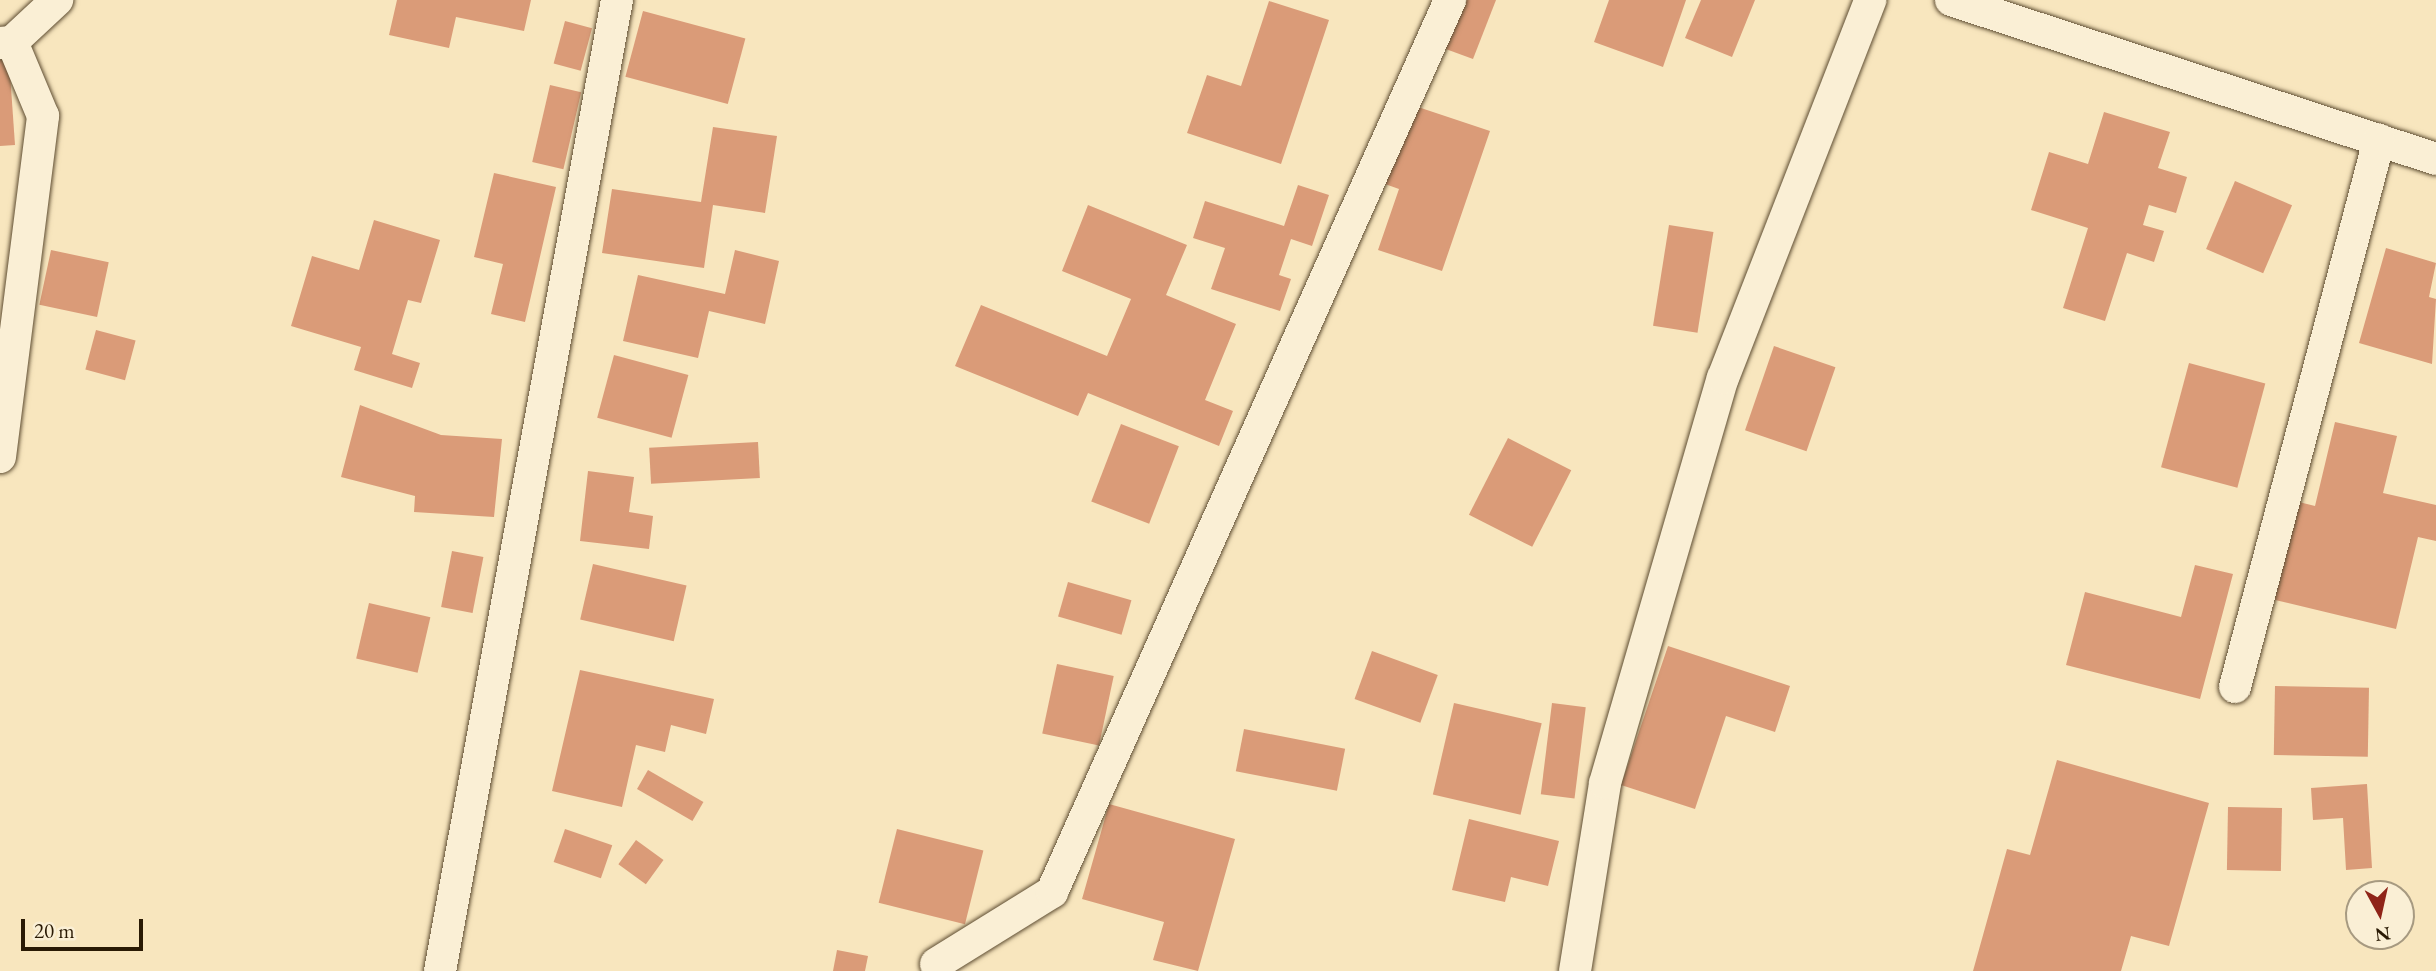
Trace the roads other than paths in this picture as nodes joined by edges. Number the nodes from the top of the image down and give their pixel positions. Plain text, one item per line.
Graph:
1 (57, 0) edge
2 (617, 0) edge
3 (1450, 0) edge
4 (1870, 0) edge
5 (1951, 0) edge
6 (6, 42) edge
7 (2379, 139) junction
8 (2436, 159) edge
9 (0, 457) edge
10 (2235, 687) dead end
11 (936, 964) dead end
12 (440, 971) edge
13 (1575, 971) edge

1 - 6 street
2 - 12 street
3 - 11 street
4 - 13 street
5 - 7 street
6 - 9 street
7 - 8 street
7 - 10 street

